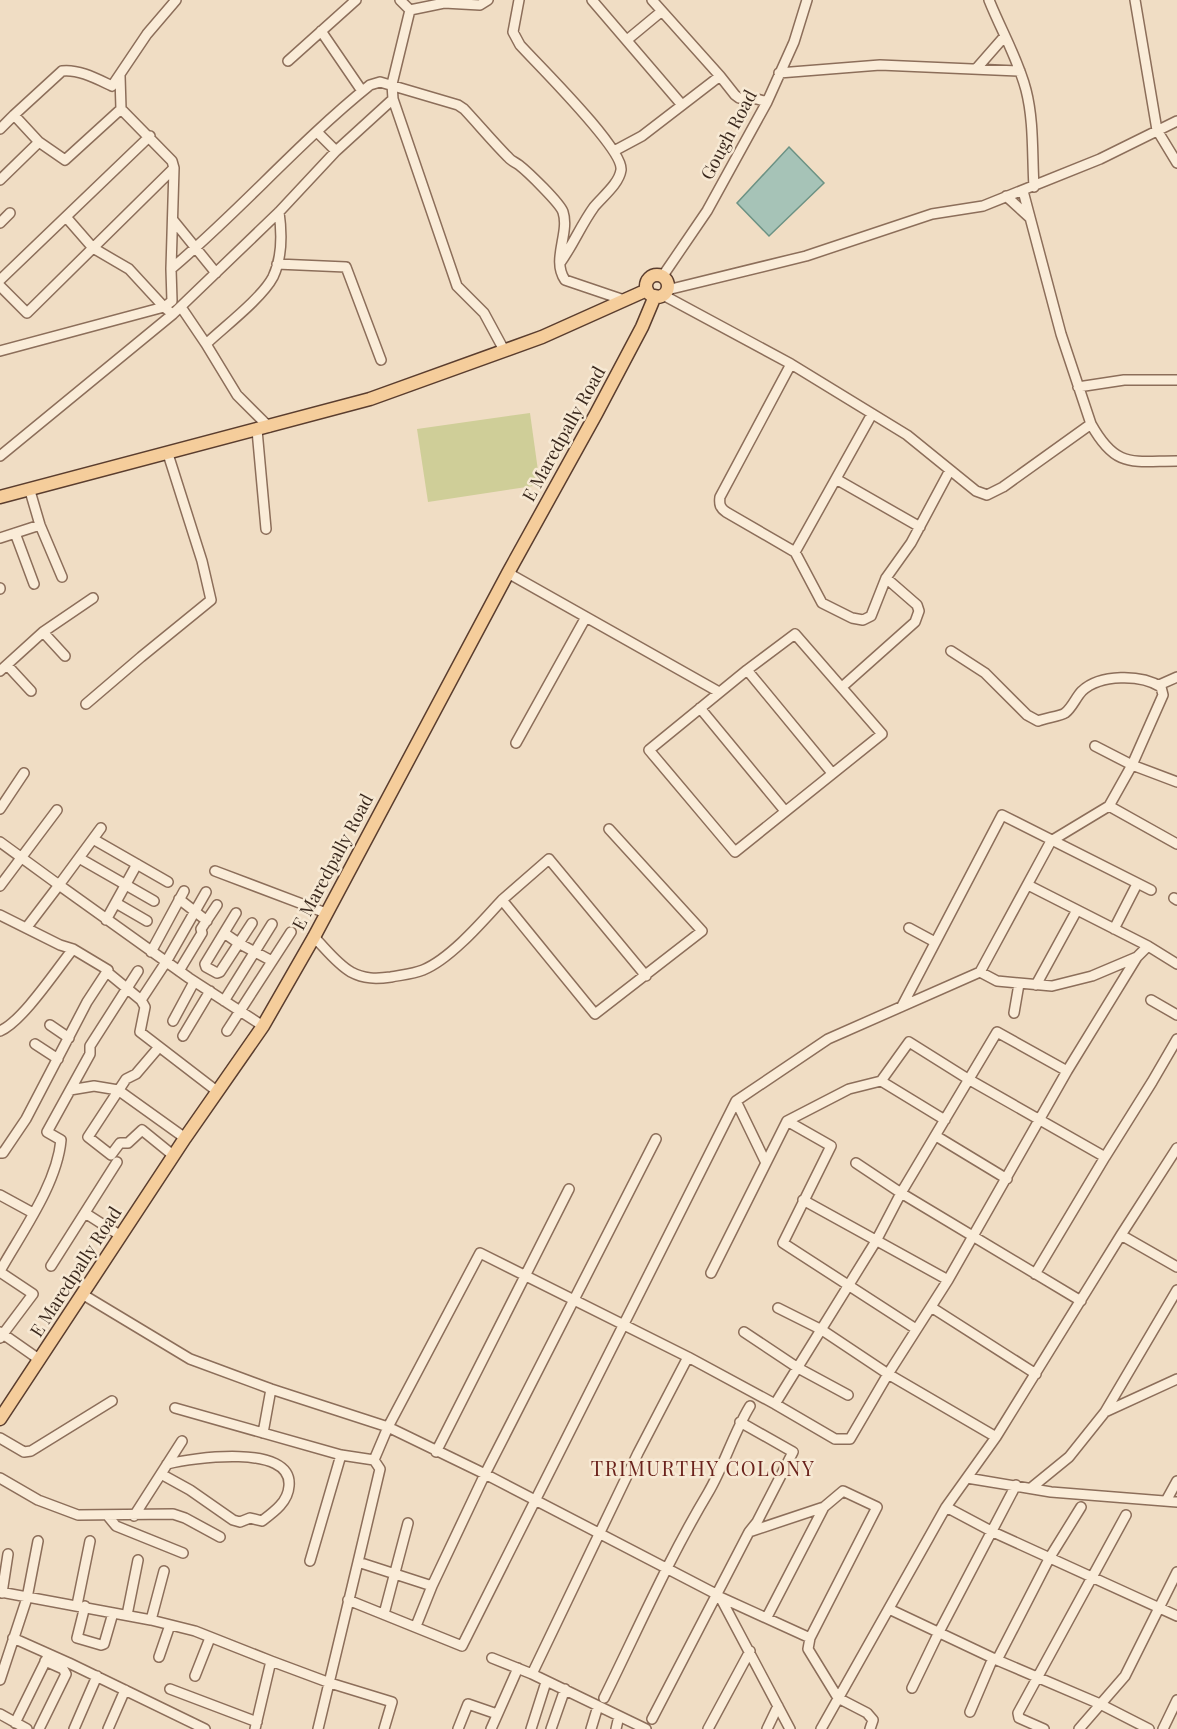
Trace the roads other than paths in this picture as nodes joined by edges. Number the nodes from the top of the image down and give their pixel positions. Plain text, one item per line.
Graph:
1 (176, 0) edge
2 (356, 0) edge
3 (400, 0) edge
4 (488, 0) edge
5 (519, 0) edge
6 (606, 0) edge
7 (652, 0) edge
8 (807, 0) edge
9 (989, 0) edge
10 (1135, 0) edge
11 (595, 3) edge
12 (410, 6) edge
13 (662, 11) junction
14 (321, 31) junction
15 (1004, 37) junction
16 (627, 40) junction
17 (288, 61) dead end
18 (976, 69) junction
19 (1020, 71) junction
20 (779, 73) junction
21 (120, 76) junction
22 (720, 76) junction
23 (392, 84) junction
24 (362, 91) junction
25 (393, 99) junction
26 (767, 102) junction
27 (682, 105) junction
28 (121, 109) junction
29 (14, 115) junction
30 (1177, 121) edge
31 (0, 129) edge
32 (1157, 130) junction
33 (316, 132) junction
34 (150, 136) junction
35 (39, 142) junction
36 (336, 151) junction
37 (614, 151) junction
38 (1177, 163) edge
39 (174, 168) junction
40 (0, 180) edge
41 (1034, 187) junction
42 (1023, 191) junction
43 (1006, 196) junction
44 (279, 212) junction
45 (10, 213) dead end
46 (66, 217) junction
47 (1030, 219) junction
48 (173, 220) junction
49 (0, 223) edge
50 (93, 248) junction
51 (196, 248) junction
52 (560, 263) junction
53 (276, 264) junction
54 (171, 269) junction
55 (216, 273) junction
56 (663, 277) junction
57 (0, 280) edge
58 (0, 286) edge
59 (658, 293) junction
60 (624, 300) junction
61 (181, 306) junction
62 (164, 307) junction
63 (173, 314) junction
64 (206, 344) junction
65 (504, 350) junction
66 (0, 351) edge
67 (381, 360) dead end
68 (791, 364) junction
69 (1177, 380) edge
70 (1078, 387) junction
71 (872, 414) junction
72 (1091, 424) junction
73 (263, 428) junction
74 (168, 454) junction
75 (0, 456) edge
76 (1177, 460) edge
77 (950, 470) junction
78 (836, 479) junction
79 (30, 491) junction
80 (0, 497) edge
81 (40, 525) junction
82 (920, 527) junction
83 (266, 529) dead end
84 (15, 533) junction
85 (0, 538) edge
86 (795, 552) junction
87 (508, 573) junction
88 (62, 577) dead end
89 (886, 578) junction
90 (34, 584) dead end
91 (93, 598) dead end
92 (586, 617) junction
93 (43, 632) junction
94 (951, 651) dead end
95 (65, 656) dead end
96 (3, 668) edge
97 (747, 670) junction
98 (1177, 676) edge
99 (1159, 685) junction
100 (842, 687) junction
101 (31, 691) dead end
102 (719, 692) junction
103 (86, 705) dead end
104 (700, 708) junction
105 (516, 742) dead end
106 (1095, 746) dead end
107 (1132, 765) junction
108 (832, 772) junction
109 (24, 773) dead end
110 (1177, 782) edge
111 (1109, 806) junction
112 (0, 808) edge
113 (57, 810) dead end
114 (785, 811) junction
115 (100, 828) dead end
116 (609, 829) dead end
117 (93, 839) junction
118 (1050, 841) junction
119 (0, 842) edge
120 (1177, 844) edge
121 (22, 858) junction
122 (80, 858) junction
123 (137, 864) junction
124 (215, 871) dead end
125 (168, 882) dead end
126 (1137, 884) junction
127 (59, 885) junction
128 (126, 885) junction
129 (1028, 885) junction
130 (0, 886) edge
131 (1151, 890) dead end
132 (206, 892) dead end
133 (502, 900) junction
134 (154, 901) dead end
135 (116, 903) junction
136 (217, 905) dead end
137 (1077, 910) junction
138 (194, 912) junction
139 (236, 913) dead end
140 (326, 913) junction
141 (0, 916) edge
142 (106, 920) junction
143 (147, 921) dead end
144 (207, 921) junction
145 (252, 922) dead end
146 (272, 924) dead end
147 (27, 927) junction
148 (909, 928) dead end
149 (1114, 929) junction
150 (291, 932) dead end
151 (224, 933) junction
152 (314, 937) junction
153 (935, 942) junction
154 (240, 944) junction
155 (1148, 946) junction
156 (73, 949) junction
157 (151, 952) junction
158 (255, 952) junction
159 (1137, 957) junction
160 (272, 961) junction
161 (166, 962) junction
162 (1177, 964) edge
163 (138, 971) dead end
164 (107, 972) junction
165 (179, 972) junction
166 (980, 972) junction
167 (646, 976) junction
168 (194, 982) junction
169 (1019, 984) junction
170 (1036, 985) junction
171 (127, 988) junction
172 (210, 991) junction
173 (141, 1000) junction
174 (1151, 1000) dead end
175 (224, 1001) junction
176 (902, 1006) junction
177 (240, 1011) junction
178 (1014, 1013) dead end
179 (1177, 1015) edge
180 (173, 1021) dead end
181 (50, 1025) dead end
182 (263, 1026) junction
183 (0, 1031) edge
184 (227, 1031) dead end
185 (183, 1036) dead end
186 (69, 1038) junction
187 (1177, 1039) edge
188 (35, 1044) dead end
189 (159, 1047) junction
190 (58, 1059) junction
191 (1067, 1071) junction
192 (968, 1079) junction
193 (881, 1081) junction
194 (70, 1090) junction
195 (118, 1090) junction
196 (218, 1092) junction
197 (736, 1101) junction
198 (1040, 1119) junction
199 (945, 1120) junction
200 (787, 1121) junction
201 (936, 1136) junction
202 (185, 1138) junction
203 (656, 1139) dead end
204 (1177, 1148) edge
205 (0, 1153) edge
206 (174, 1156) junction
207 (1105, 1157) junction
208 (117, 1162) dead end
209 (766, 1162) junction
210 (856, 1163) dead end
211 (1007, 1179) junction
212 (569, 1189) dead end
213 (901, 1193) junction
214 (0, 1195) edge
215 (803, 1200) junction
216 (33, 1213) junction
217 (85, 1213) junction
218 (1121, 1235) junction
219 (121, 1236) junction
220 (974, 1238) junction
221 (876, 1241) junction
222 (51, 1266) dead end
223 (1177, 1267) edge
224 (0, 1272) edge
225 (711, 1273) dead end
226 (1035, 1274) junction
227 (525, 1275) junction
228 (948, 1280) junction
229 (847, 1285) junction
230 (1177, 1290) edge
231 (82, 1294) junction
232 (574, 1300) junction
233 (1081, 1301) junction
234 (931, 1307) junction
235 (778, 1308) dead end
236 (623, 1323) junction
237 (916, 1329) junction
238 (822, 1330) junction
239 (744, 1332) dead end
240 (1, 1334) edge
241 (688, 1357) junction
242 (40, 1360) junction
243 (798, 1368) junction
244 (888, 1374) junction
245 (1036, 1374) junction
246 (1177, 1379) edge
247 (271, 1389) junction
248 (848, 1395) dead end
249 (112, 1401) dead end
250 (776, 1404) junction
251 (750, 1406) dead end
252 (175, 1408) dead end
253 (1105, 1412) junction
254 (0, 1419) edge
255 (740, 1422) junction
256 (388, 1427) junction
257 (263, 1432) junction
258 (996, 1437) junction
259 (0, 1438) edge
260 (182, 1441) dead end
261 (436, 1452) junction
262 (341, 1455) junction
263 (374, 1460) junction
264 (167, 1464) junction
265 (161, 1474) junction
266 (484, 1474) junction
267 (967, 1478) junction
268 (0, 1479) edge
269 (1177, 1481) edge
270 (1016, 1485) junction
271 (1031, 1488) junction
272 (534, 1501) junction
273 (1166, 1501) junction
274 (1177, 1502) edge
275 (946, 1506) junction
276 (825, 1507) junction
277 (1081, 1507) dead end
278 (106, 1515) junction
279 (1126, 1515) dead end
280 (134, 1516) junction
281 (408, 1523) dead end
282 (749, 1532) junction
283 (993, 1532) junction
284 (599, 1534) junction
285 (220, 1537) dead end
286 (38, 1541) dead end
287 (90, 1541) dead end
288 (183, 1553) dead end
289 (8, 1554) dead end
290 (1050, 1557) junction
291 (138, 1560) dead end
292 (310, 1560) dead end
293 (358, 1562) junction
294 (667, 1569) junction
295 (164, 1571) dead end
296 (1177, 1572) edge
297 (396, 1573) junction
298 (1093, 1578) junction
299 (432, 1586) junction
300 (1, 1593) edge
301 (718, 1596) junction
302 (27, 1598) junction
303 (348, 1600) junction
304 (81, 1606) junction
305 (888, 1609) junction
306 (1159, 1609) junction
307 (113, 1613) junction
308 (384, 1614) junction
309 (127, 1615) junction
310 (1177, 1616) edge
311 (767, 1617) junction
312 (151, 1620) junction
313 (170, 1624) junction
314 (416, 1626) junction
315 (939, 1632) junction
316 (13, 1638) junction
317 (210, 1638) junction
318 (810, 1638) junction
319 (750, 1651) junction
320 (47, 1657) junction
321 (159, 1657) dead end
322 (492, 1658) dead end
323 (995, 1659) junction
324 (271, 1661) junction
325 (518, 1668) junction
326 (532, 1674) junction
327 (97, 1676) junction
328 (195, 1676) dead end
329 (1039, 1677) junction
330 (0, 1680) edge
331 (546, 1682) junction
332 (330, 1683) junction
333 (912, 1688) dead end
334 (170, 1689) dead end
335 (565, 1689) junction
336 (125, 1690) junction
337 (604, 1698) dead end
338 (838, 1698) junction
339 (1177, 1700) edge
340 (1100, 1704) junction
341 (598, 1706) junction
342 (778, 1706) junction
343 (970, 1712) dead end
344 (0, 1714) edge
345 (497, 1714) junction
346 (619, 1716) junction
347 (652, 1719) dead end
348 (15, 1723) junction
349 (256, 1725) edge
350 (639, 1728) edge
351 (27, 1729) edge
352 (39, 1729) edge
353 (74, 1729) edge
354 (108, 1729) edge
355 (205, 1729) edge
356 (318, 1729) edge
357 (384, 1729) edge
358 (458, 1729) edge
359 (491, 1729) edge
360 (531, 1729) edge
361 (551, 1729) edge
362 (591, 1729) edge
363 (616, 1729) edge
364 (708, 1729) edge
365 (767, 1729) edge
366 (790, 1729) edge
367 (821, 1729) edge
368 (870, 1729) edge
369 (1044, 1729) edge
370 (1079, 1729) edge
371 (1149, 1729) edge
372 (1163, 1729) edge

1 - 21 street
2 - 14 street
3 - 12 street
4 - 12 street
5 - 37 street
6 - 11 street
7 - 13 street
8 - 20 street, Gough Road
9 - 15 street
10 - 32 street
11 - 16 street
12 - 23 street
13 - 16 street
13 - 22 street
14 - 17 street
14 - 24 street
15 - 18 street
15 - 19 street
16 - 27 street
18 - 19 street
18 - 20 street
19 - 41 street
20 - 26 street, Gough Road
21 - 28 street
21 - 29 street
22 - 26 street
22 - 27 street
23 - 24 street
23 - 25 street
23 - 52 street
24 - 33 street
25 - 36 street
25 - 65 street
26 - 56 street, Gough Road
27 - 37 street
28 - 34 street
28 - 35 street
29 - 31 street
29 - 35 street
30 - 32 street
32 - 38 street
32 - 41 street
33 - 36 street
33 - 51 street
34 - 39 street
34 - 46 street
35 - 40 street
36 - 44 street
37 - 52 street
39 - 48 street
39 - 50 street
41 - 42 street
42 - 43 street
42 - 47 street
43 - 47 street
43 - 59 street
44 - 53 street
44 - 55 street
45 - 49 street
46 - 50 street
46 - 57 street
47 - 70 street
48 - 51 street
48 - 54 street
50 - 58 street
50 - 62 street
51 - 54 street
51 - 55 street
52 - 60 street
53 - 64 street
53 - 67 street
54 - 62 street
55 - 61 street
56 - 59 main road
56 - 59 main road
59 - 60 main road
59 - 68 street
59 - 87 main road, E Maredpally Road
60 - 65 main road
61 - 63 street
61 - 64 street
62 - 63 street
62 - 66 street
63 - 75 street
64 - 73 street
65 - 73 main road
68 - 71 street
68 - 86 street
69 - 70 street
70 - 72 street
71 - 77 street
71 - 78 street
72 - 76 street
72 - 77 street
73 - 74 main road
73 - 83 street
74 - 79 main road
74 - 103 street
77 - 82 street
78 - 82 street
78 - 86 street
79 - 80 main road
79 - 81 street
81 - 84 street
81 - 88 street
82 - 89 street
84 - 85 street
84 - 90 street
86 - 89 street
87 - 92 street
87 - 140 main road, E Maredpally Road
89 - 100 street
91 - 93 street
92 - 102 street
92 - 105 street
93 - 95 street
93 - 96 street
94 - 99 street
96 - 101 street
97 - 100 street
97 - 102 street
97 - 108 street
98 - 99 street
99 - 107 street
100 - 108 street
102 - 104 street
104 - 114 street
104 - 114 street
106 - 107 street
107 - 110 street
107 - 111 street
108 - 114 street
109 - 112 street
111 - 118 street
111 - 120 street
113 - 121 street
115 - 117 street
116 - 167 street
117 - 122 street
117 - 123 street
118 - 126 street
118 - 129 street
118 - 153 street
119 - 121 street
121 - 127 street
121 - 130 street
122 - 127 street
122 - 128 street
123 - 125 street
123 - 128 street
124 - 140 street
126 - 131 street
126 - 149 street
127 - 142 street
127 - 147 street
128 - 134 street
128 - 135 street
129 - 137 street
129 - 166 street
132 - 138 street
133 - 152 street
133 - 167 street
133 - 167 street
135 - 142 street
135 - 143 street
136 - 144 street
137 - 149 street
137 - 170 street
138 - 144 street
138 - 157 street
138 - 161 street
139 - 151 street
140 - 152 main road, E Maredpally Road
141 - 147 street
142 - 157 street
144 - 165 street
145 - 154 street
146 - 158 street
147 - 156 street
148 - 153 street
149 - 155 street
150 - 160 street
151 - 154 street
151 - 154 street
152 - 182 main road, E Maredpally Road
153 - 176 street
154 - 158 street
155 - 159 street
155 - 162 street
156 - 164 street
156 - 183 street
157 - 161 street
158 - 160 street
158 - 175 street
159 - 170 street
159 - 191 street
160 - 177 street
161 - 165 street
161 - 173 street
163 - 171 street
164 - 171 street
164 - 186 street
165 - 168 street
166 - 169 street
166 - 176 street
168 - 172 street
168 - 180 street
169 - 170 street
169 - 178 street
171 - 173 street
171 - 194 street
172 - 175 street
172 - 185 street
173 - 189 street
174 - 179 street
175 - 177 street
176 - 197 street
177 - 182 street
177 - 184 street
181 - 186 street
182 - 196 main road, E Maredpally Road
186 - 190 street
187 - 207 street
188 - 190 street
189 - 195 street
189 - 196 street
190 - 205 street
191 - 192 street
191 - 198 street
192 - 193 street
192 - 198 street
192 - 199 street
193 - 199 street
193 - 200 street
194 - 195 street
194 - 216 street
195 - 202 street
195 - 206 street
196 - 202 main road, E Maredpally Road
197 - 209 street
197 - 236 street
198 - 207 street
198 - 211 street
199 - 201 street
200 - 209 street
200 - 215 street
201 - 211 street
201 - 213 street
202 - 206 main road, E Maredpally Road
203 - 232 street
204 - 218 street
206 - 219 main road, E Maredpally Road
207 - 226 street
208 - 217 street
209 - 225 street
210 - 213 street
211 - 220 street
212 - 227 street
213 - 220 street
213 - 221 street
214 - 216 street
215 - 221 street
215 - 229 street
216 - 224 street
217 - 219 street
217 - 222 street
218 - 223 street
218 - 233 street
219 - 231 main road, E Maredpally Road
220 - 226 street
220 - 228 street
221 - 228 street
221 - 229 street
224 - 240 street
226 - 233 street
227 - 232 street
227 - 256 street
227 - 261 street
228 - 234 street
229 - 237 street
229 - 238 street
230 - 253 street
231 - 242 main road, E Maredpally Road
231 - 247 street
232 - 236 street
232 - 266 street
233 - 245 street
234 - 237 street
234 - 245 street
235 - 238 street
236 - 241 street
236 - 272 street
237 - 244 street
238 - 243 street
238 - 244 street
239 - 243 street
240 - 242 street
241 - 250 street
241 - 284 street
242 - 254 main road, E Maredpally Road
243 - 248 street
243 - 250 street
244 - 250 street
244 - 258 street
245 - 258 street
246 - 253 street
247 - 256 street
247 - 257 street
249 - 259 street
251 - 255 street
252 - 257 street
253 - 271 street
255 - 282 street
255 - 294 street
256 - 261 street
256 - 263 street
257 - 262 street
258 - 267 street
260 - 264 street
261 - 266 street
262 - 263 street
262 - 292 street
263 - 293 street
264 - 265 street
264 - 265 street
265 - 280 street
266 - 272 street
266 - 299 street
267 - 270 street
267 - 275 street
268 - 278 street
269 - 273 street
270 - 271 street
270 - 283 street
271 - 273 street
272 - 284 street
272 - 314 street
273 - 274 street
275 - 283 street
275 - 305 street
276 - 282 street
276 - 311 street
276 - 318 street
277 - 290 street
278 - 280 street
278 - 288 street
279 - 298 street
280 - 285 street
281 - 297 street
282 - 301 street
283 - 290 street
283 - 315 street
284 - 294 street
284 - 326 street
286 - 302 street
287 - 304 street
289 - 300 street
290 - 298 street
290 - 323 street
291 - 309 street
293 - 297 street
293 - 303 street
294 - 301 street
294 - 337 street
295 - 312 street
296 - 306 street
297 - 299 street
297 - 308 street
298 - 306 street
298 - 329 street
299 - 314 street
300 - 302 street
301 - 311 street
301 - 319 street
301 - 347 street
302 - 304 street
302 - 316 street
303 - 308 street
303 - 332 street
304 - 307 street
304 - 307 street
305 - 315 street
305 - 338 street
306 - 310 street
306 - 340 street
307 - 309 street
308 - 314 street
309 - 312 street
311 - 318 street
312 - 313 street
313 - 317 street
313 - 321 street
315 - 323 street
315 - 333 street
316 - 320 street
316 - 330 street
317 - 324 street
317 - 328 street
318 - 338 street
319 - 342 street
319 - 364 street
320 - 327 street
320 - 348 street
320 - 352 street
322 - 325 street
323 - 329 street
323 - 343 street
324 - 332 street
324 - 349 street
325 - 326 street
325 - 345 street
326 - 331 street
327 - 336 street
327 - 353 street
329 - 340 street
329 - 369 street
331 - 335 street
331 - 360 street
332 - 356 street
332 - 357 street
334 - 349 street
335 - 341 street
335 - 361 street
336 - 354 street
336 - 355 street
338 - 367 street
338 - 368 street
339 - 372 street
340 - 370 street
340 - 371 street
341 - 346 street
341 - 362 street
342 - 365 street
342 - 366 street
344 - 348 street
345 - 358 street
345 - 359 street
346 - 350 street
346 - 363 street
348 - 351 street

